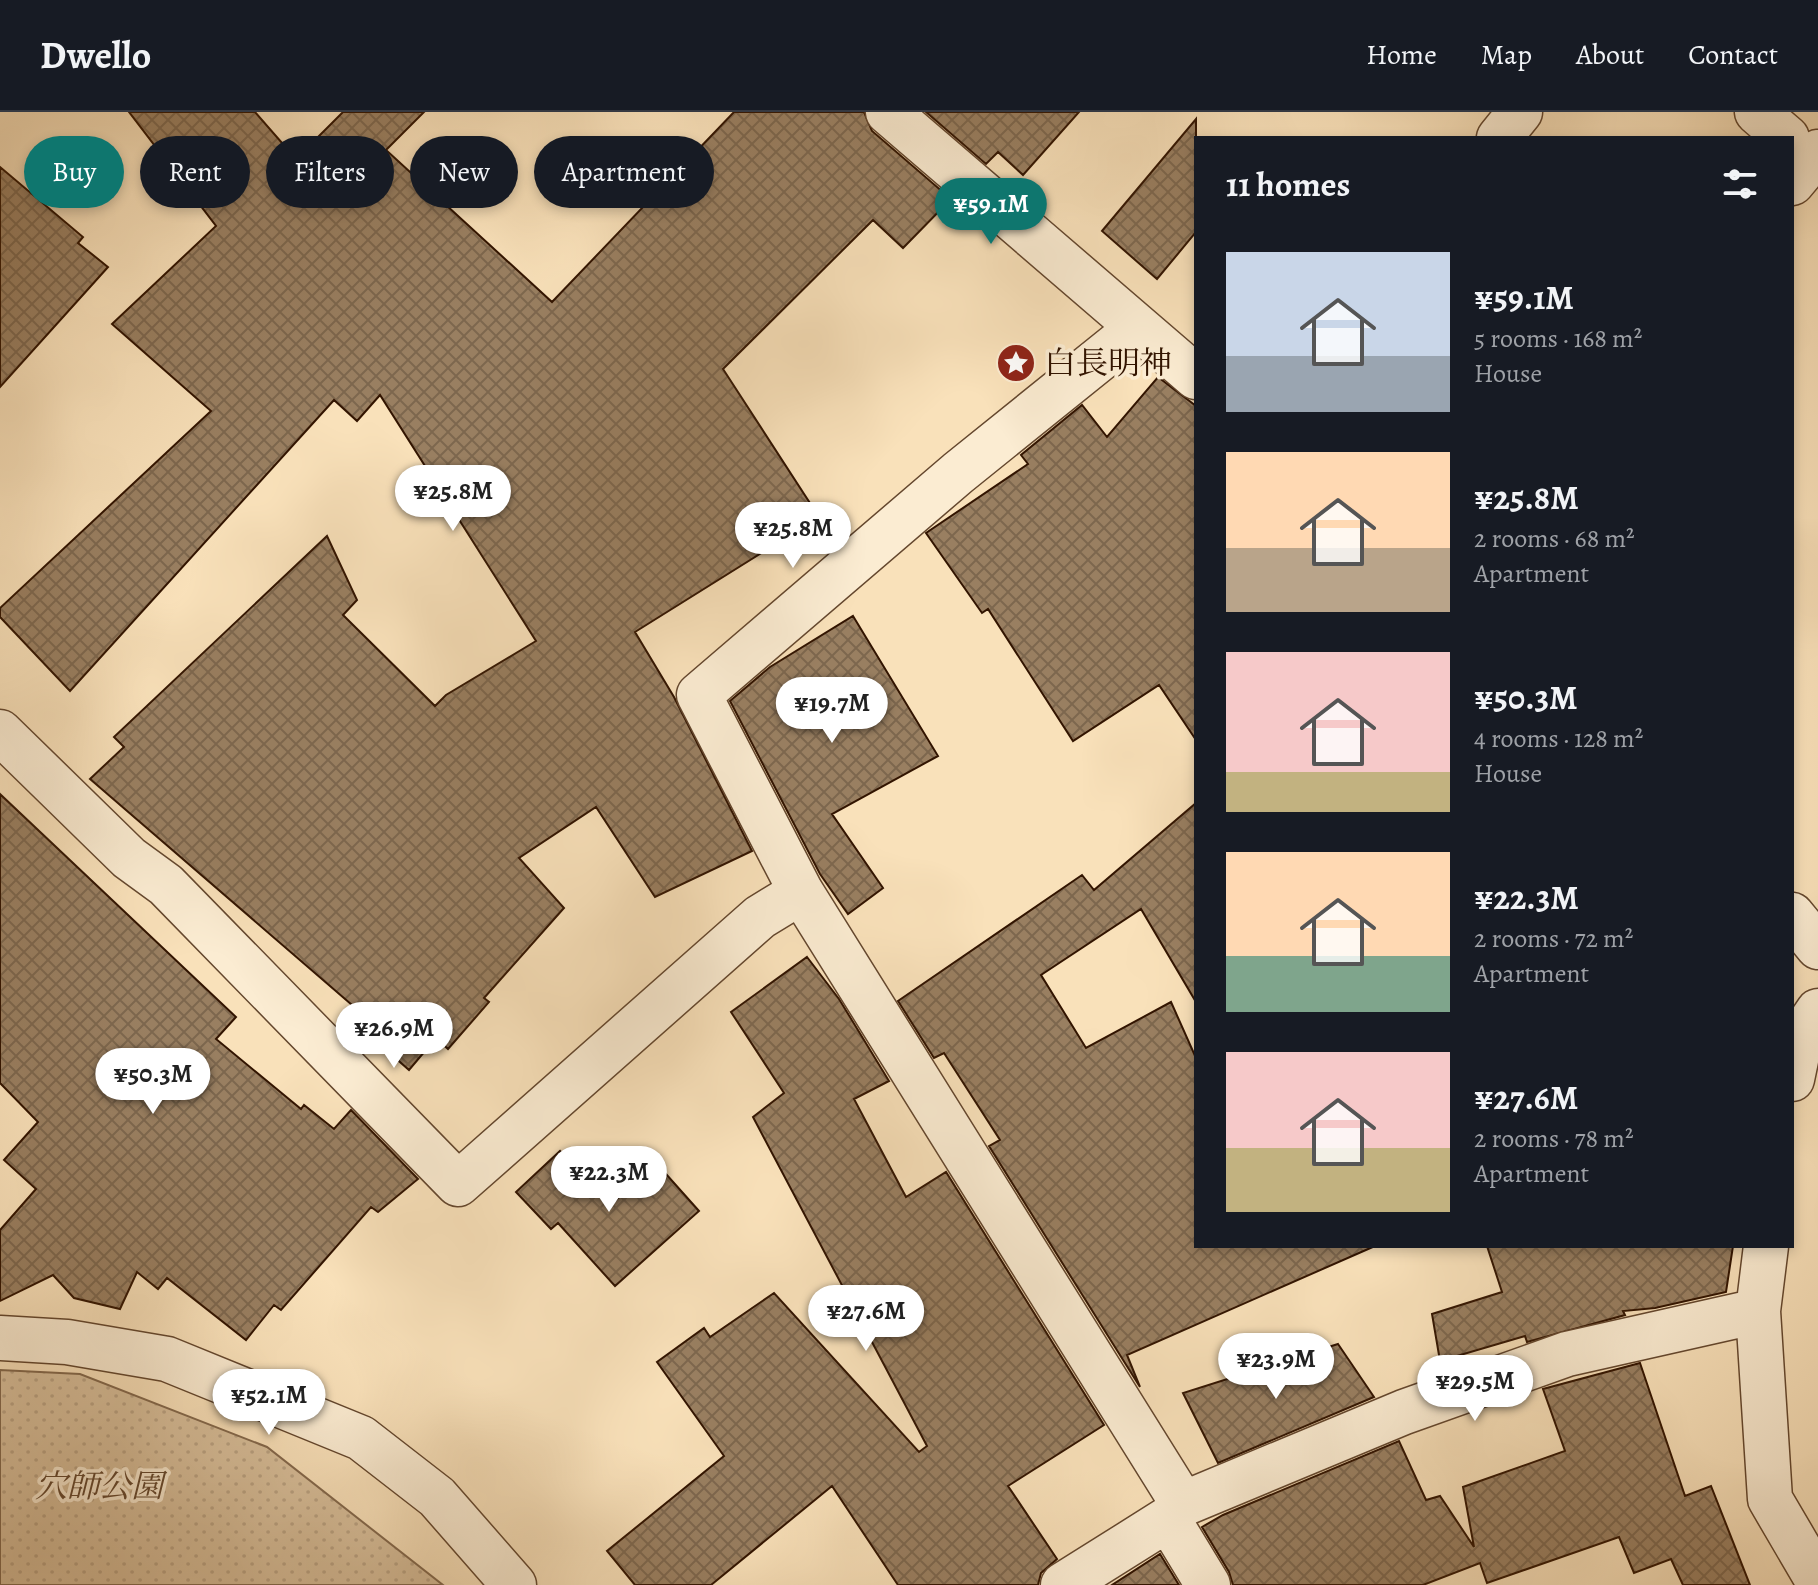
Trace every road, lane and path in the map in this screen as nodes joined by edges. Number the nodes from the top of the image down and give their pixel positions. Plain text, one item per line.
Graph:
1 (888, 112) edge
2 (1520, 112) edge
3 (1757, 112) edge
4 (1501, 136) edge
5 (1781, 136) edge
6 (1164, 335) edge
7 (1194, 374) edge
8 (0, 732) edge
9 (801, 892) junction
10 (1794, 917) edge
11 (1818, 947) edge
12 (1818, 1011) edge
13 (1794, 1069) edge
14 (1766, 1248) edge
15 (1758, 1311) junction
16 (0, 1338) edge
17 (1175, 1511) junction
18 (1818, 1581) edge
19 (514, 1585) edge
20 (1063, 1585) edge
21 (1208, 1585) edge

1 - 6 street
2 - 4 street
3 - 5 street
6 - 7 street
6 - 9 street
8 - 9 street
9 - 17 street
10 - 11 street
12 - 13 street
14 - 15 street
15 - 17 street
15 - 18 street
16 - 19 street
17 - 20 street
17 - 21 street

